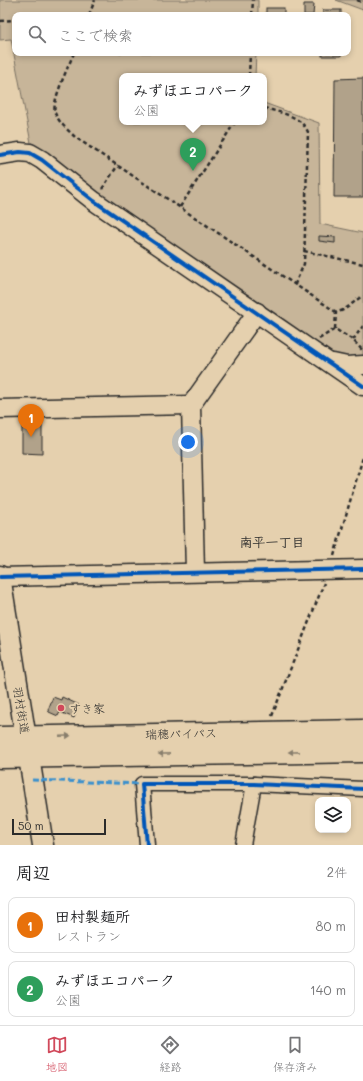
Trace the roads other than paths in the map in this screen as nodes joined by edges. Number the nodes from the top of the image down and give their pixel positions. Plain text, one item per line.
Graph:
1 (0, 155) edge
2 (257, 312) junction
3 (330, 363) junction
4 (363, 365) edge
5 (363, 386) edge
6 (191, 405) junction
7 (0, 409) edge
8 (363, 569) edge
9 (195, 572) junction
10 (0, 576) edge
11 (363, 719) edge
12 (363, 731) edge
13 (203, 733) junction
14 (0, 738) edge
15 (28, 747) junction
16 (363, 751) edge
17 (333, 752) junction
18 (0, 757) edge
19 (363, 761) edge
20 (254, 784) junction
21 (363, 789) edge
22 (44, 845) edge
23 (147, 845) edge
24 (243, 845) edge

1 - 2 street
2 - 3 street
2 - 6 street
3 - 4 street
3 - 5 street
6 - 7 street
6 - 9 street
8 - 9 street
9 - 10 street
10 - 15 main road, 羽村街道
11 - 13 highway
12 - 13 highway, 瑞穂バイパス
15 -> 13 highway, 瑞穂バイパス
14 - 15 highway, 瑞穂バイパス
17 -> 15 highway, 瑞穂バイパス
15 - 18 highway, 瑞穂バイパス
15 - 22 main road, 羽村街道
16 - 17 highway, 瑞穂バイパス
17 - 19 highway
20 - 21 street
20 - 23 street
20 - 24 street

